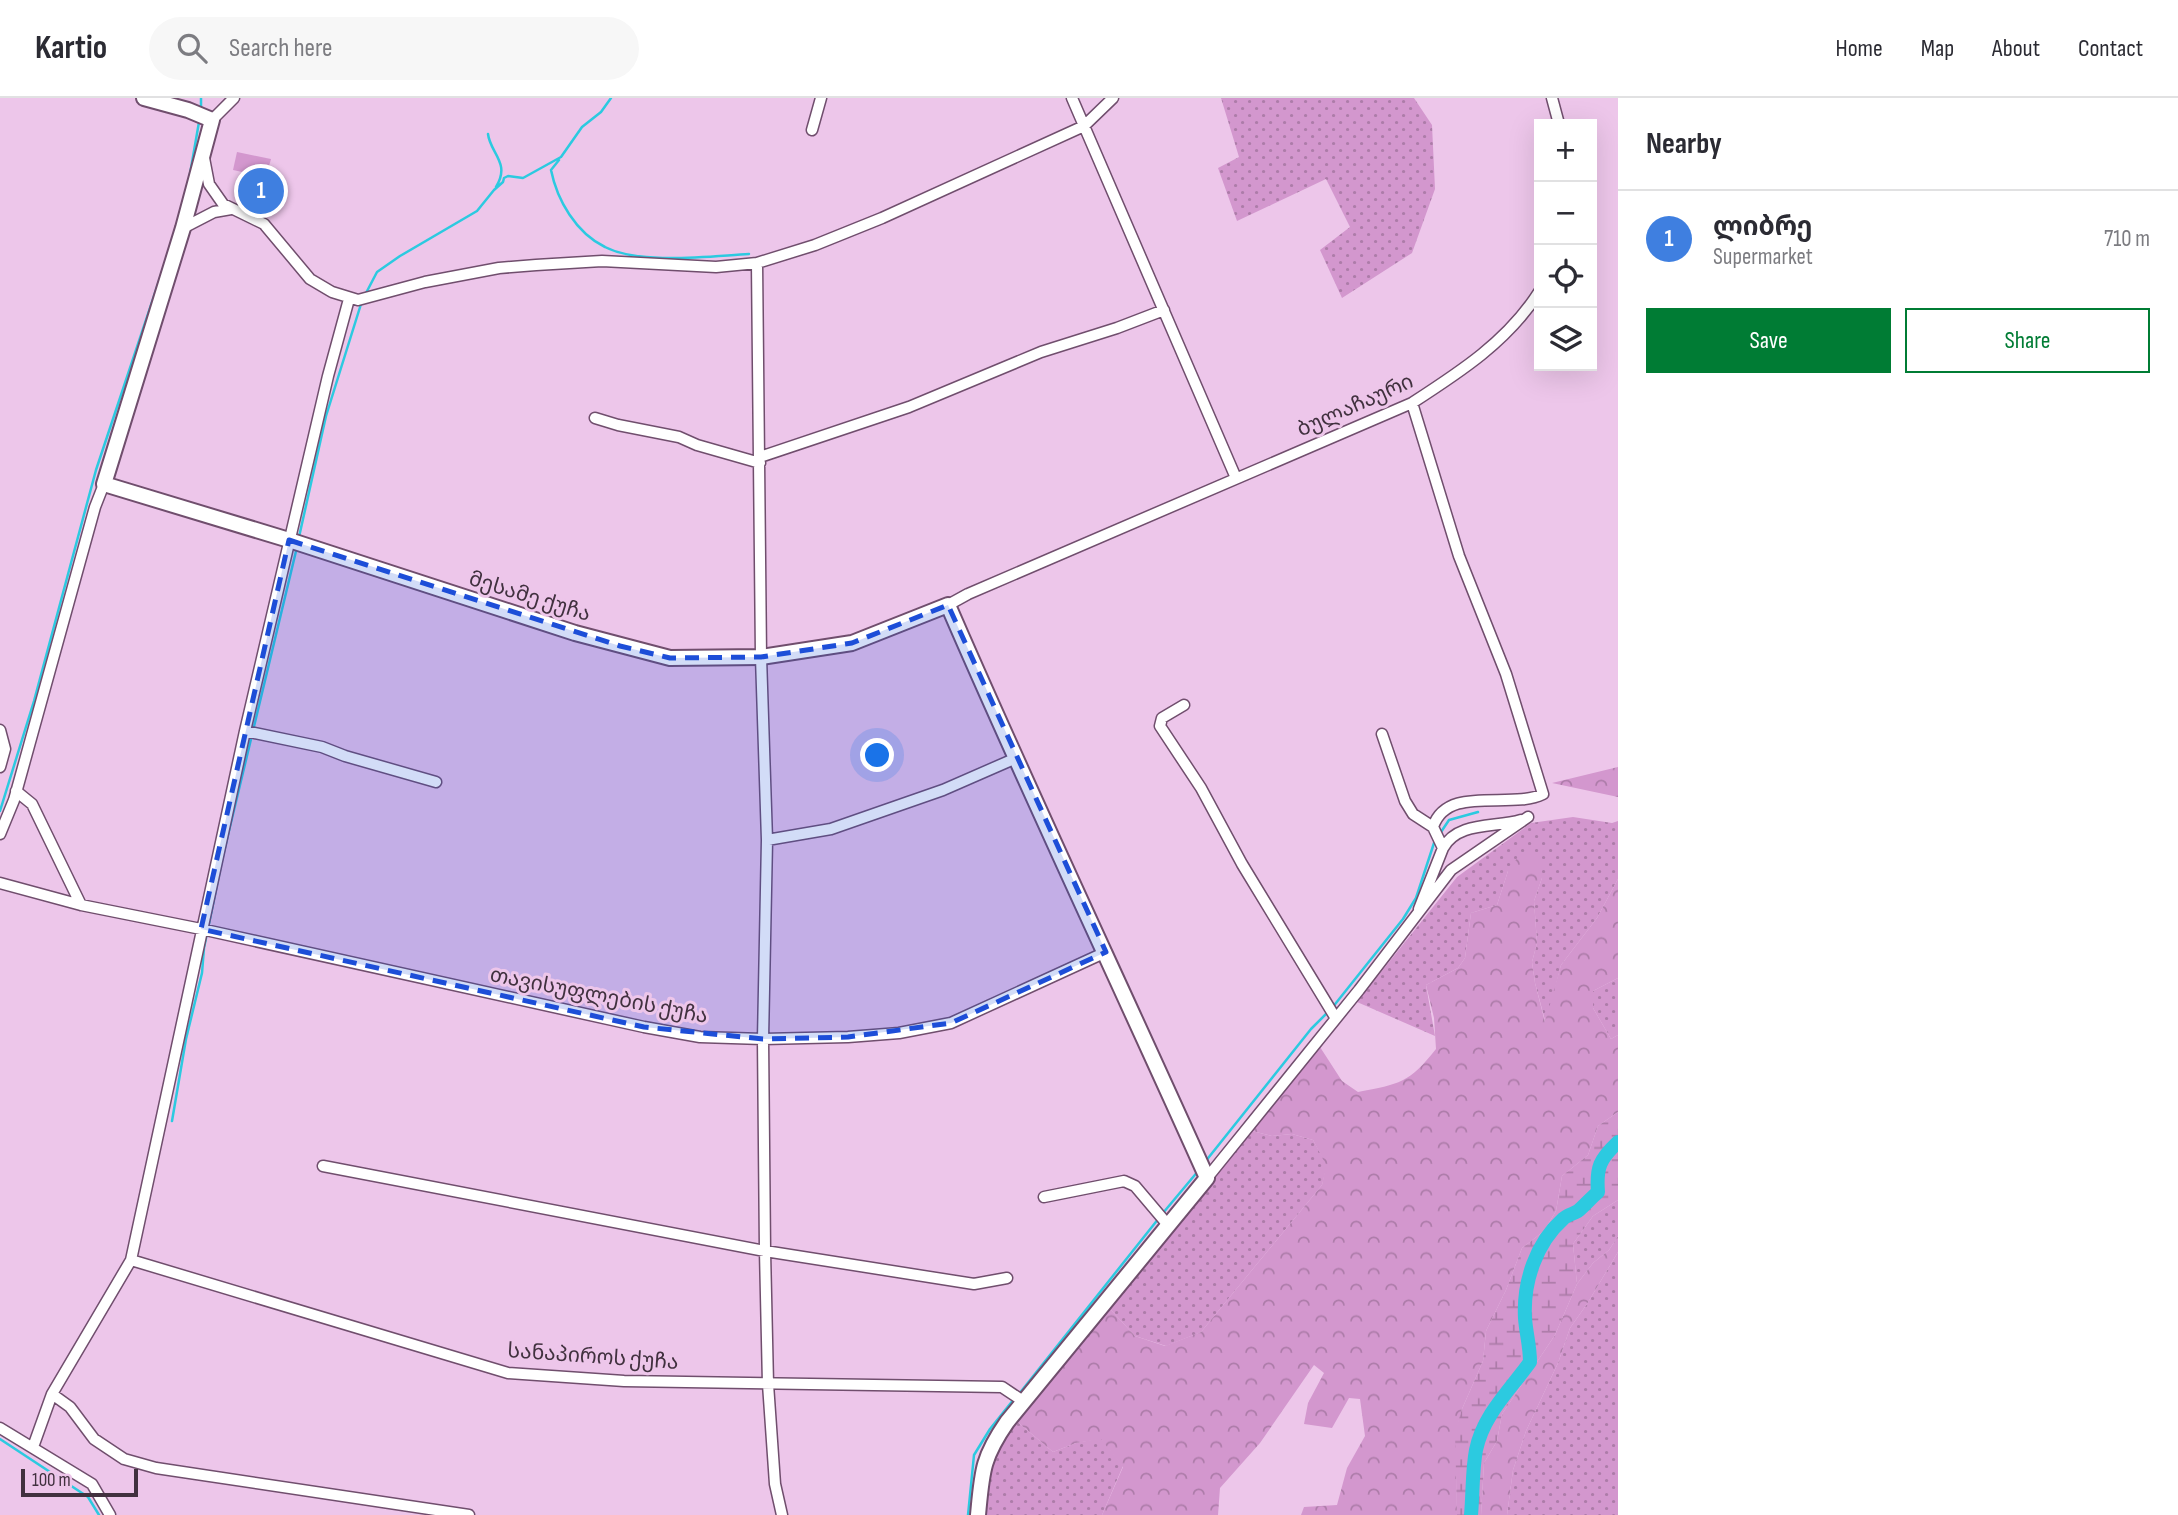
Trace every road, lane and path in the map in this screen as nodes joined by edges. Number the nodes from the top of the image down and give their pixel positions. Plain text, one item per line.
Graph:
1 (144, 98) edge
2 (234, 98) edge
3 (821, 98) edge
4 (1072, 98) edge
5 (1113, 98) edge
6 (1552, 98) edge
7 (188, 104) edge
8 (1558, 119) edge
9 (212, 120) junction
10 (1083, 126) junction
11 (812, 130) dead end
12 (204, 154) junction
13 (232, 209) junction
14 (183, 228) junction
15 (757, 262) junction
16 (1534, 298) edge
17 (349, 299) junction
18 (1164, 310) junction
19 (1412, 403) junction
20 (595, 418) dead end
21 (760, 460) junction
22 (1236, 478) junction
23 (104, 484) junction
24 (289, 540) junction
25 (948, 605) junction
26 (761, 657) junction
27 (1184, 705) dead end
28 (0, 730) edge
29 (245, 731) junction
30 (1382, 734) dead end
31 (1014, 759) junction
32 (0, 767) edge
33 (436, 782) dead end
34 (16, 791) junction
35 (1433, 827) junction
36 (0, 834) edge
37 (767, 841) junction
38 (1443, 848) junction
39 (0, 883) edge
40 (81, 905) junction
41 (1419, 909) junction
42 (201, 929) junction
43 (1106, 952) junction
44 (1335, 1017) junction
45 (763, 1039) junction
46 (323, 1166) dead end
47 (1207, 1178) junction
48 (1044, 1197) dead end
49 (1168, 1225) junction
50 (765, 1251) junction
51 (131, 1260) junction
52 (1007, 1278) dead end
53 (768, 1384) junction
54 (52, 1394) junction
55 (1023, 1401) junction
56 (0, 1428) edge
57 (33, 1447) junction
58 (110, 1515) edge
59 (469, 1515) edge
60 (782, 1515) edge
61 (978, 1515) edge

1 - 7 street
2 - 9 street
3 - 11 street
4 - 10 street
5 - 10 street
6 - 8 street
7 - 9 street
9 - 12 street
10 - 15 street
10 - 18 street
12 - 13 street
12 - 14 street
13 - 14 street
13 - 17 street
14 - 23 street
15 - 17 street
15 - 21 street
16 - 19 street, ბულაჩაური
17 - 24 street
18 - 21 street
18 - 22 street
19 - 22 street, ბულაჩაური
19 - 35 street
20 - 21 street
21 - 26 street
22 - 25 street, ბულაჩაური
23 - 24 street, მესამე ქუჩა
23 - 34 street
24 - 26 street, მესამე ქუჩა
24 - 29 street
25 - 26 street, მესამე ქუჩა
25 - 31 street
26 - 37 street
27 - 44 street
28 - 32 street
29 - 33 street
29 - 42 street
30 - 35 street
31 - 37 street
31 - 43 street
34 - 36 street
34 - 40 street
35 - 38 street
37 - 45 street
38 - 41 street
38 - 41 street
39 - 40 street, თავისუფლების ქუჩა
40 - 42 street, თავისუფლების ქუჩა
41 - 44 street
42 - 45 street, თავისუფლების ქუჩა
42 - 51 street
43 - 45 street, თავისუფლების ქუჩა
43 - 47 street
44 - 47 street
45 - 50 street
46 - 50 street
47 - 49 street
48 - 49 street
49 - 55 street
50 - 52 street
50 - 53 street
51 - 53 street, სანაპიროს ქუჩა
51 - 54 street
53 - 55 street, სანაპიროს ქუჩა
53 - 60 street
54 - 57 street
54 - 59 street
55 - 61 street
56 - 57 street
57 - 58 street

